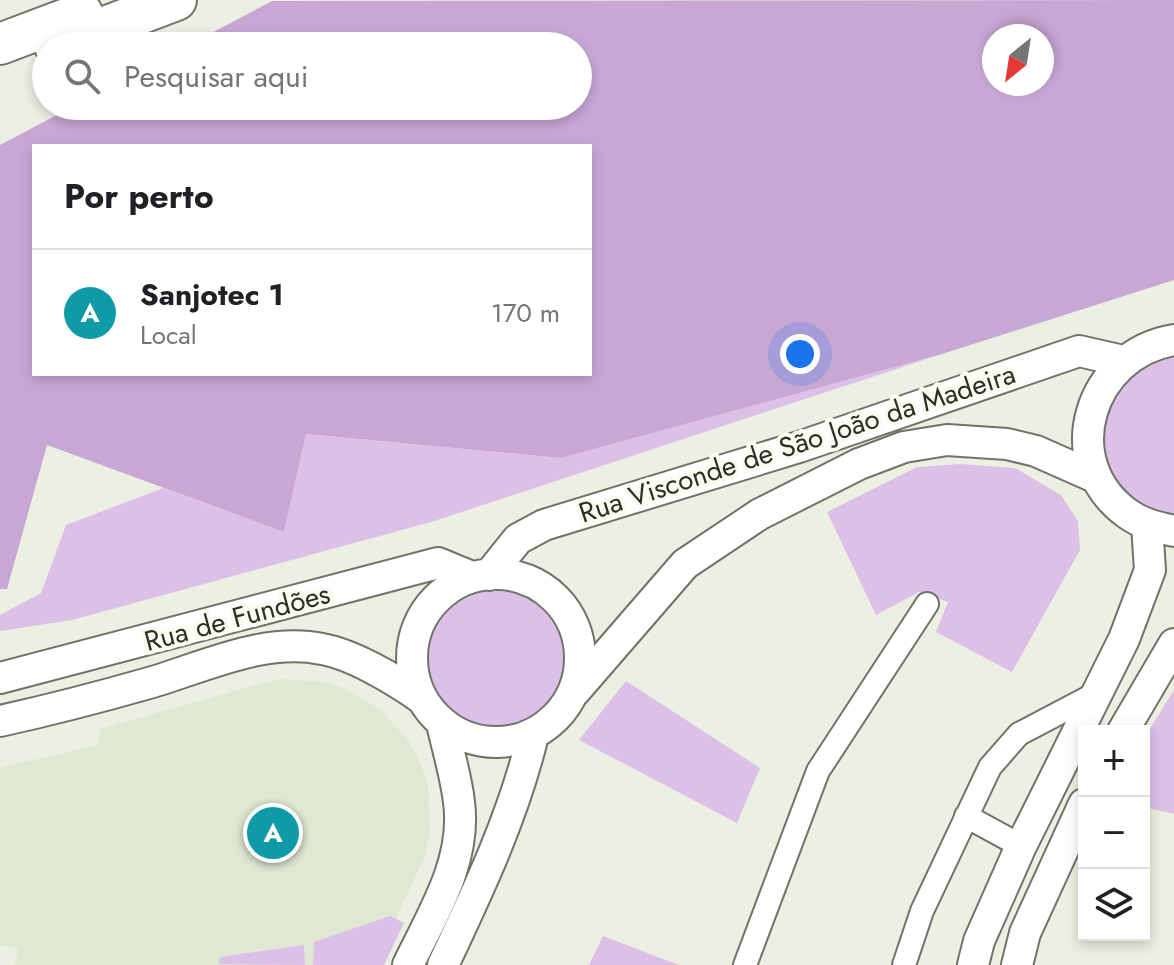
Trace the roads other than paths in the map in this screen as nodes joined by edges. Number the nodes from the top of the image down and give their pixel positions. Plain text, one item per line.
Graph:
1 (115, 0) edge
2 (176, 0) edge
3 (92, 32) edge
4 (0, 44) edge
5 (32, 54) edge
6 (0, 67) edge
7 (1174, 340) edge
8 (1123, 361) junction
9 (1097, 478) junction
10 (1160, 528) edge
11 (481, 576) junction
12 (927, 604) dead end
13 (1174, 644) edge
14 (0, 678) edge
15 (575, 691) junction
16 (1099, 692) junction
17 (421, 698) junction
18 (0, 721) edge
19 (442, 724) junction
20 (1127, 725) edge
21 (533, 735) junction
22 (966, 816) junction
23 (1078, 817) edge
24 (1021, 846) junction
25 (408, 965) edge
26 (443, 965) edge
27 (745, 965) edge
28 (904, 965) edge
29 (973, 965) edge
30 (1017, 965) edge

1 - 4 highway
2 - 3 highway
5 - 6 highway
7 - 8 main road, Rua Visconde de São João da Madeira
8 - 9 main road, Rua Visconde de São João da Madeira
8 - 11 main road, Rua Visconde de São João da Madeira
9 - 10 main road, Rua Visconde de São João da Madeira
9 - 15 main road, Rua Visconde de São João da Madeira
10 - 16 main road
11 - 14 main road, Rua de Fundões
11 - 15 main road
11 - 17 main road, Rua Visconde de São João da Madeira
12 - 27 street
13 - 20 main road
15 - 21 main road, Rua Visconde de São João da Madeira
16 - 22 street
16 - 24 main road
17 - 18 main road, Rua de Fundões
17 - 19 main road, Rua Visconde de São João da Madeira
19 - 21 main road, Rua Visconde de São João da Madeira
19 - 25 main road, Rua Visconde de São João da Madeira
21 - 26 main road
22 - 24 street
22 - 28 street
23 - 30 main road
24 - 29 main road

